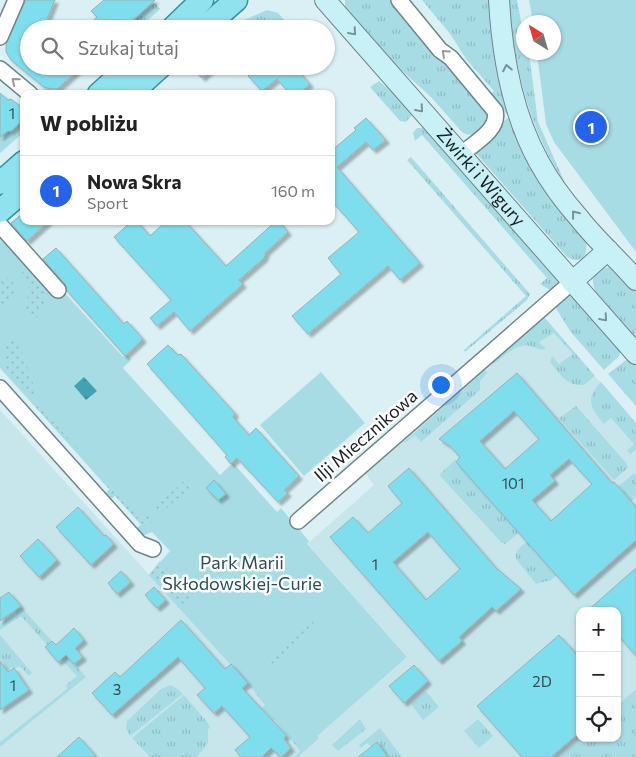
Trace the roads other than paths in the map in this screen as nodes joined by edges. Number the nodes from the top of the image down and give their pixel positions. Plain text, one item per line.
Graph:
1 (16, 0) edge
2 (202, 0) edge
3 (236, 0) edge
4 (399, 0) edge
5 (499, 0) edge
6 (331, 2) edge
7 (181, 20) edge
8 (213, 20) edge
9 (0, 37) edge
10 (0, 69) edge
11 (120, 75) edge
12 (151, 75) edge
13 (25, 90) edge
14 (103, 90) edge
15 (134, 90) edge
16 (460, 154) junction
17 (20, 166) edge
18 (0, 183) edge
19 (20, 194) edge
20 (0, 211) edge
21 (0, 225) edge
22 (608, 250) junction
23 (636, 280) edge
24 (572, 282) junction
25 (58, 290) dead end
26 (636, 354) edge
27 (0, 388) edge
28 (298, 520) dead end
29 (153, 549) dead end

1 - 9 street
2 - 7 main road
3 - 8 main road
16 -> 4 street
22 -> 5 main road
6 -> 16 main road, Żwirki i Wigury
13 -> 10 street
11 - 14 main road
12 - 15 main road
16 - 24 main road, Żwirki i Wigury
17 - 18 main road
19 - 20 main road
21 - 25 street
22 - 23 main road
22 - 24 main road
24 -> 26 main road, Żwirki i Wigury
24 - 28 street, Ilji Miecznikowa
27 - 29 street

